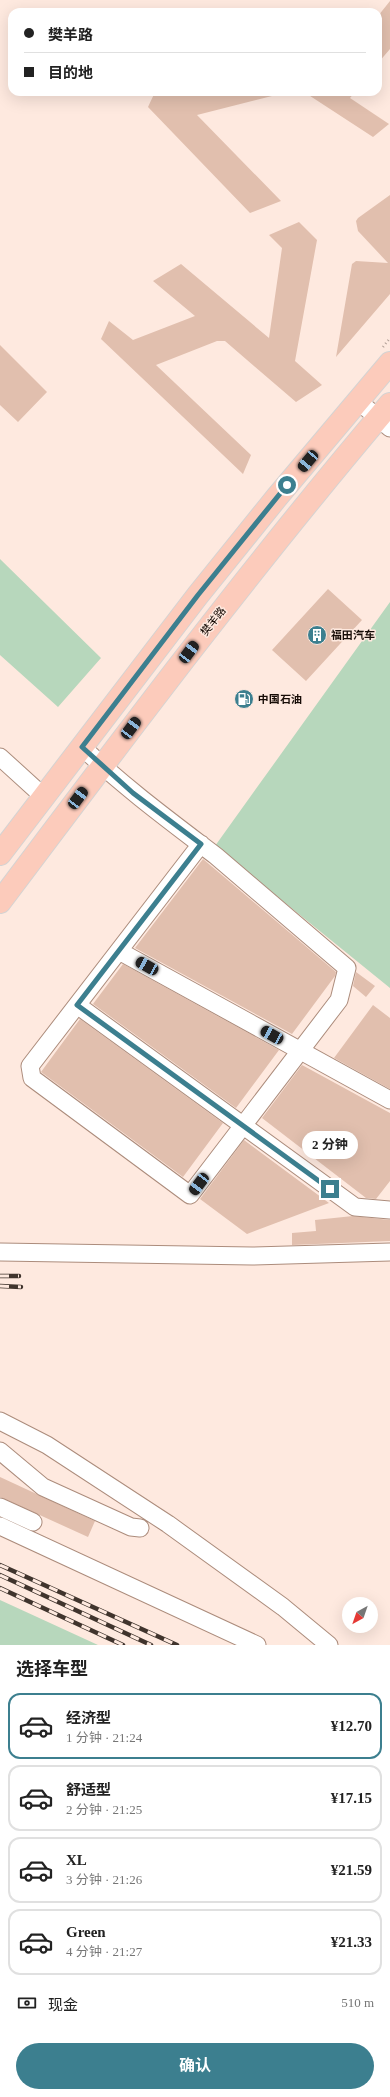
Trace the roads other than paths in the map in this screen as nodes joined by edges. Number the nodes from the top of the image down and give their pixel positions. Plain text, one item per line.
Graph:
1 (390, 363) edge
2 (358, 401) junction
3 (386, 416) edge
4 (82, 747) junction
5 (0, 757) edge
6 (102, 766) junction
7 (44, 797) junction
8 (201, 844) junction
9 (0, 854) edge
10 (0, 902) edge
11 (119, 951) junction
12 (77, 1005) junction
13 (300, 1051) junction
14 (390, 1100) edge
15 (243, 1126) junction
16 (390, 1210) edge
17 (0, 1252) edge
18 (390, 1252) edge
19 (0, 1421) edge
20 (0, 1451) edge
21 (0, 1507) edge
22 (17, 1514) junction
23 (33, 1522) dead end
24 (5, 1528) edge
25 (140, 1528) dead end
26 (257, 1645) edge
27 (329, 1645) edge

1 - 2 main road
2 - 3 street
2 - 4 main road
3 - 6 main road, 樊羊路
4 - 6 street
4 - 7 main road
5 - 7 street
6 - 8 street
6 - 10 main road, 樊羊路
7 - 9 main road
8 - 11 street
8 - 13 street
11 - 12 street
11 - 13 street
12 - 15 street
12 - 15 street
13 - 14 street
13 - 15 street
15 - 16 street
17 - 18 street
19 - 27 street
20 - 25 street
21 - 22 street
22 - 23 street
22 - 24 street
24 - 26 street

